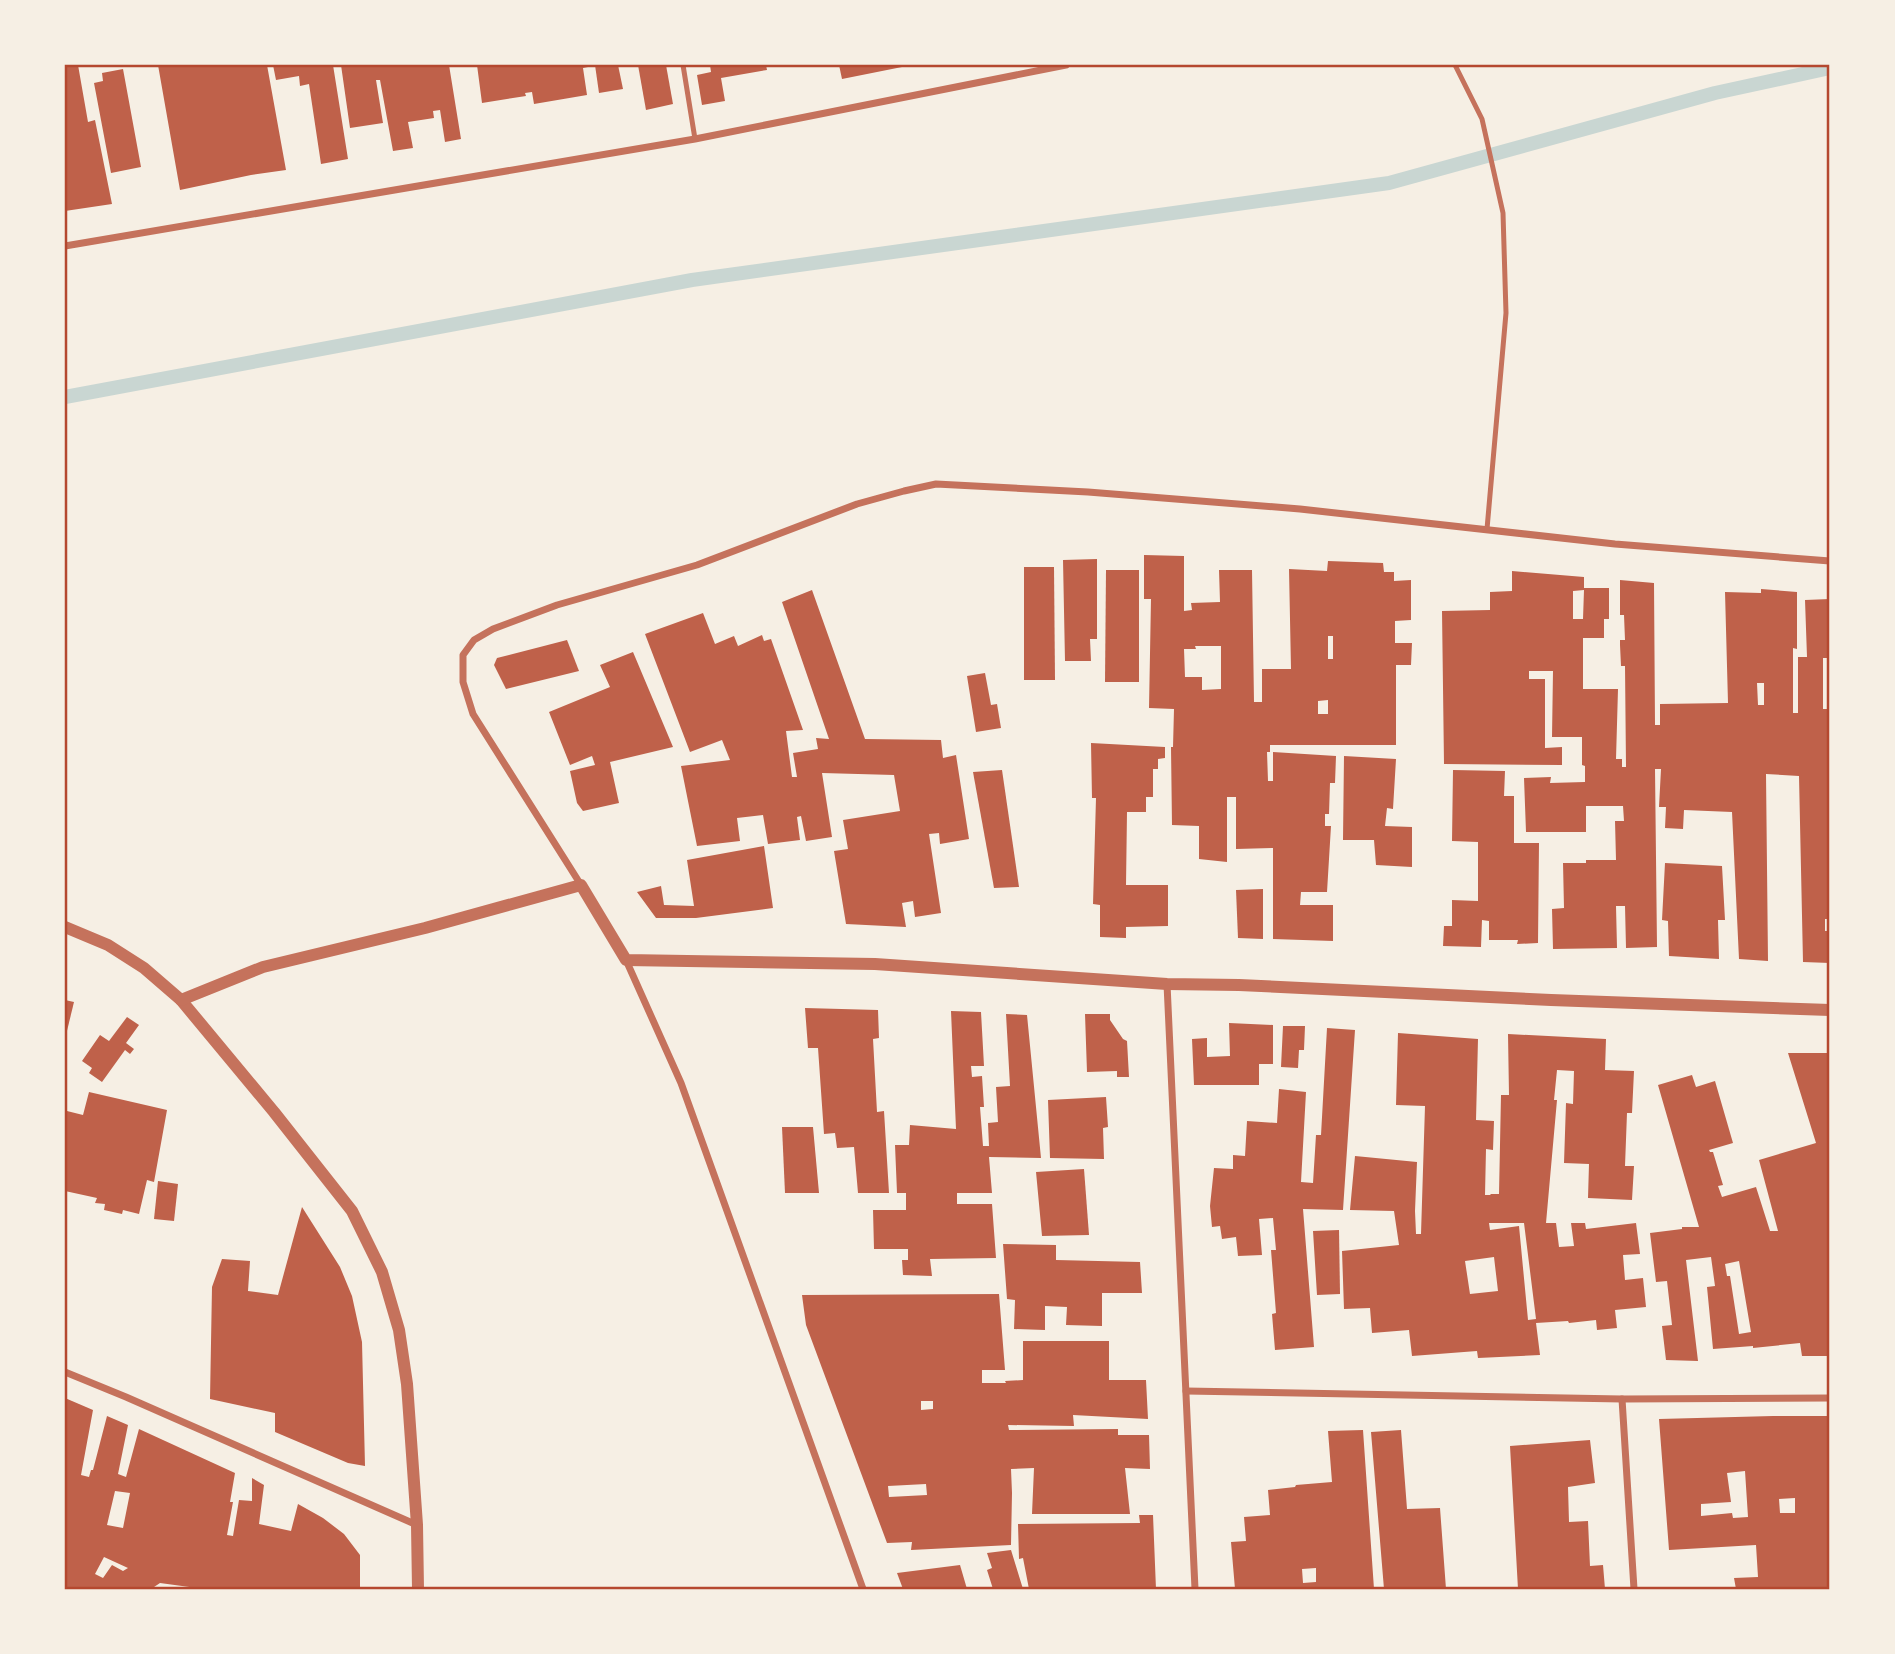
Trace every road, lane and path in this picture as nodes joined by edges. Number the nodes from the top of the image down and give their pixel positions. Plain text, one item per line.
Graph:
1 (683, 65) edge
2 (1066, 65) edge
3 (1455, 65) edge
4 (695, 139) junction
5 (65, 246) edge
6 (1487, 529) junction
7 (1830, 561) edge
8 (581, 886) junction
9 (65, 927) edge
10 (626, 960) junction
11 (1167, 984) junction
12 (181, 1000) junction
13 (1830, 1010) edge
14 (65, 1372) edge
15 (1186, 1391) junction
16 (1830, 1398) edge
17 (1622, 1399) junction
18 (418, 1525) junction
19 (418, 1589) edge
20 (863, 1589) edge
21 (1195, 1589) edge
22 (1634, 1589) edge

1 - 4 lane
2 - 4 street
3 - 6 lane
4 - 5 street
6 - 7 street
6 - 8 street
8 - 10 street
8 - 12 street
9 - 12 street
10 - 11 street
10 - 20 street
11 - 13 street
11 - 15 street
12 - 18 street
14 - 18 street
15 - 17 street
15 - 21 street
16 - 17 street
17 - 22 street
18 - 19 street

